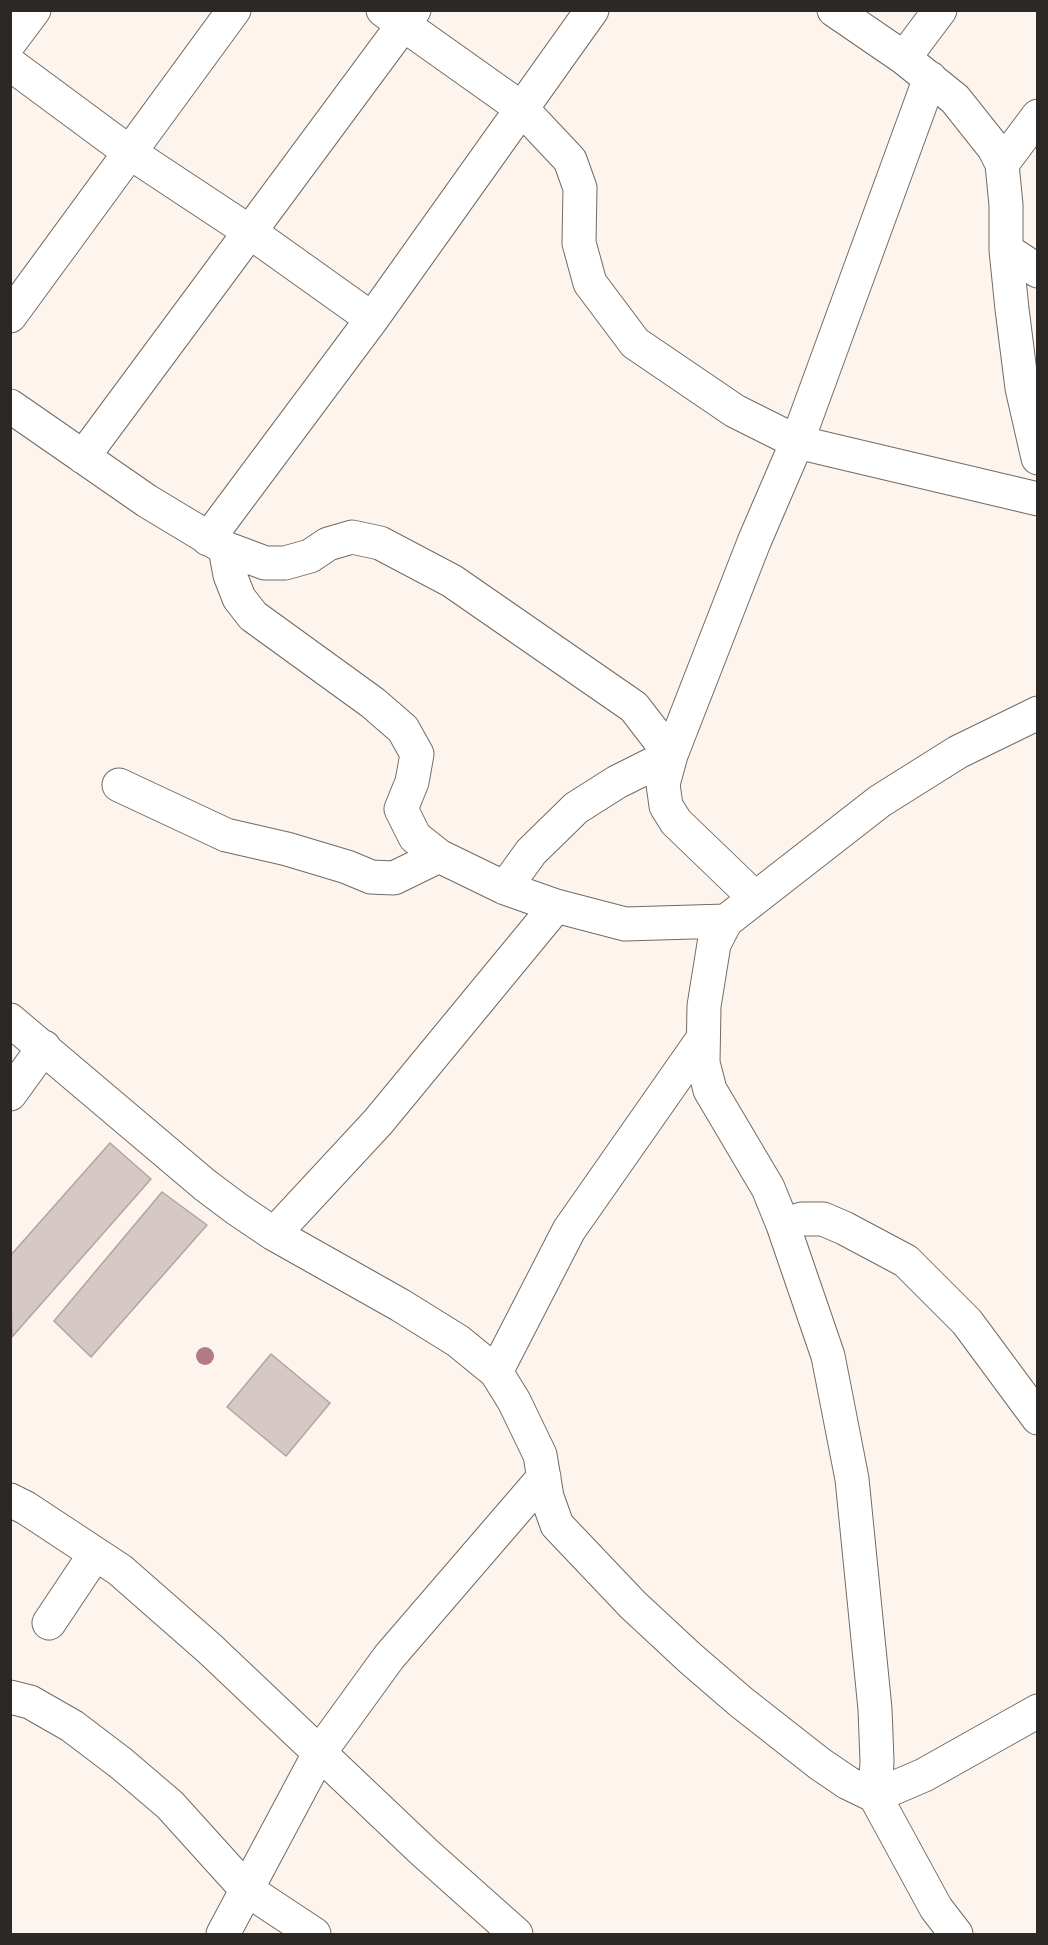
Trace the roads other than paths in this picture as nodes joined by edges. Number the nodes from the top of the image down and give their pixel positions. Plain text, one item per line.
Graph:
1 (34, 10) edge
2 (234, 10) edge
3 (592, 10) edge
4 (834, 10) edge
5 (940, 10) edge
6 (400, 15) edge
7 (10, 42) edge
8 (904, 58) junction
9 (10, 64) edge
10 (930, 78) junction
11 (521, 108) junction
12 (1038, 116) edge
13 (129, 152) junction
14 (1002, 164) junction
15 (250, 232) junction
16 (1006, 250) junction
17 (1038, 271) edge
18 (10, 316) edge
19 (372, 319) junction
20 (10, 406) edge
21 (797, 442) junction
22 (83, 458) junction
23 (1038, 458) edge
24 (1038, 499) edge
25 (217, 544) junction
26 (1038, 713) edge
27 (671, 755) junction
28 (119, 785) dead end
29 (439, 856) junction
30 (506, 888) junction
31 (754, 897) junction
32 (556, 906) junction
33 (726, 921) junction
34 (10, 1020) edge
35 (702, 1040) junction
36 (44, 1047) junction
37 (10, 1094) edge
38 (783, 1225) junction
39 (274, 1234) junction
40 (496, 1372) junction
41 (1038, 1418) edge
42 (544, 1477) junction
43 (10, 1500) edge
44 (95, 1554) junction
45 (49, 1623) dead end
46 (10, 1696) edge
47 (1038, 1711) edge
48 (320, 1752) junction
49 (875, 1796) junction
50 (246, 1889) junction
51 (223, 1935) edge
52 (314, 1935) edge
53 (516, 1935) edge
54 (956, 1935) edge

1 - 7 street
2 - 13 street
3 - 11 street
4 - 8 street
5 - 8 street
6 - 11 street
6 - 15 street
8 - 10 street
9 - 13 street
10 - 14 street
10 - 21 street
11 - 19 street
11 - 21 street
12 - 14 street
13 - 15 street
13 - 18 street
14 - 16 street
15 - 19 street
15 - 22 street
16 - 17 street
16 - 23 street
19 - 25 street
20 - 22 street
21 - 24 street
21 - 27 street
22 - 25 street
25 - 27 street
25 - 29 street
26 - 31 street
27 - 30 street
27 - 31 street
28 - 29 street
29 - 30 street
30 - 32 street
31 - 33 street
32 - 33 street
32 - 39 street
33 - 35 street
34 - 36 street
35 - 38 street
35 - 40 street
36 - 37 street
36 - 39 street
38 - 41 street
38 - 49 street
39 - 40 street
40 - 42 street
42 - 48 street
42 - 49 street
43 - 44 street
44 - 45 street
44 - 48 street
46 - 50 street
47 - 49 street
48 - 50 street
48 - 53 street
49 - 54 street
50 - 51 street
50 - 52 street

